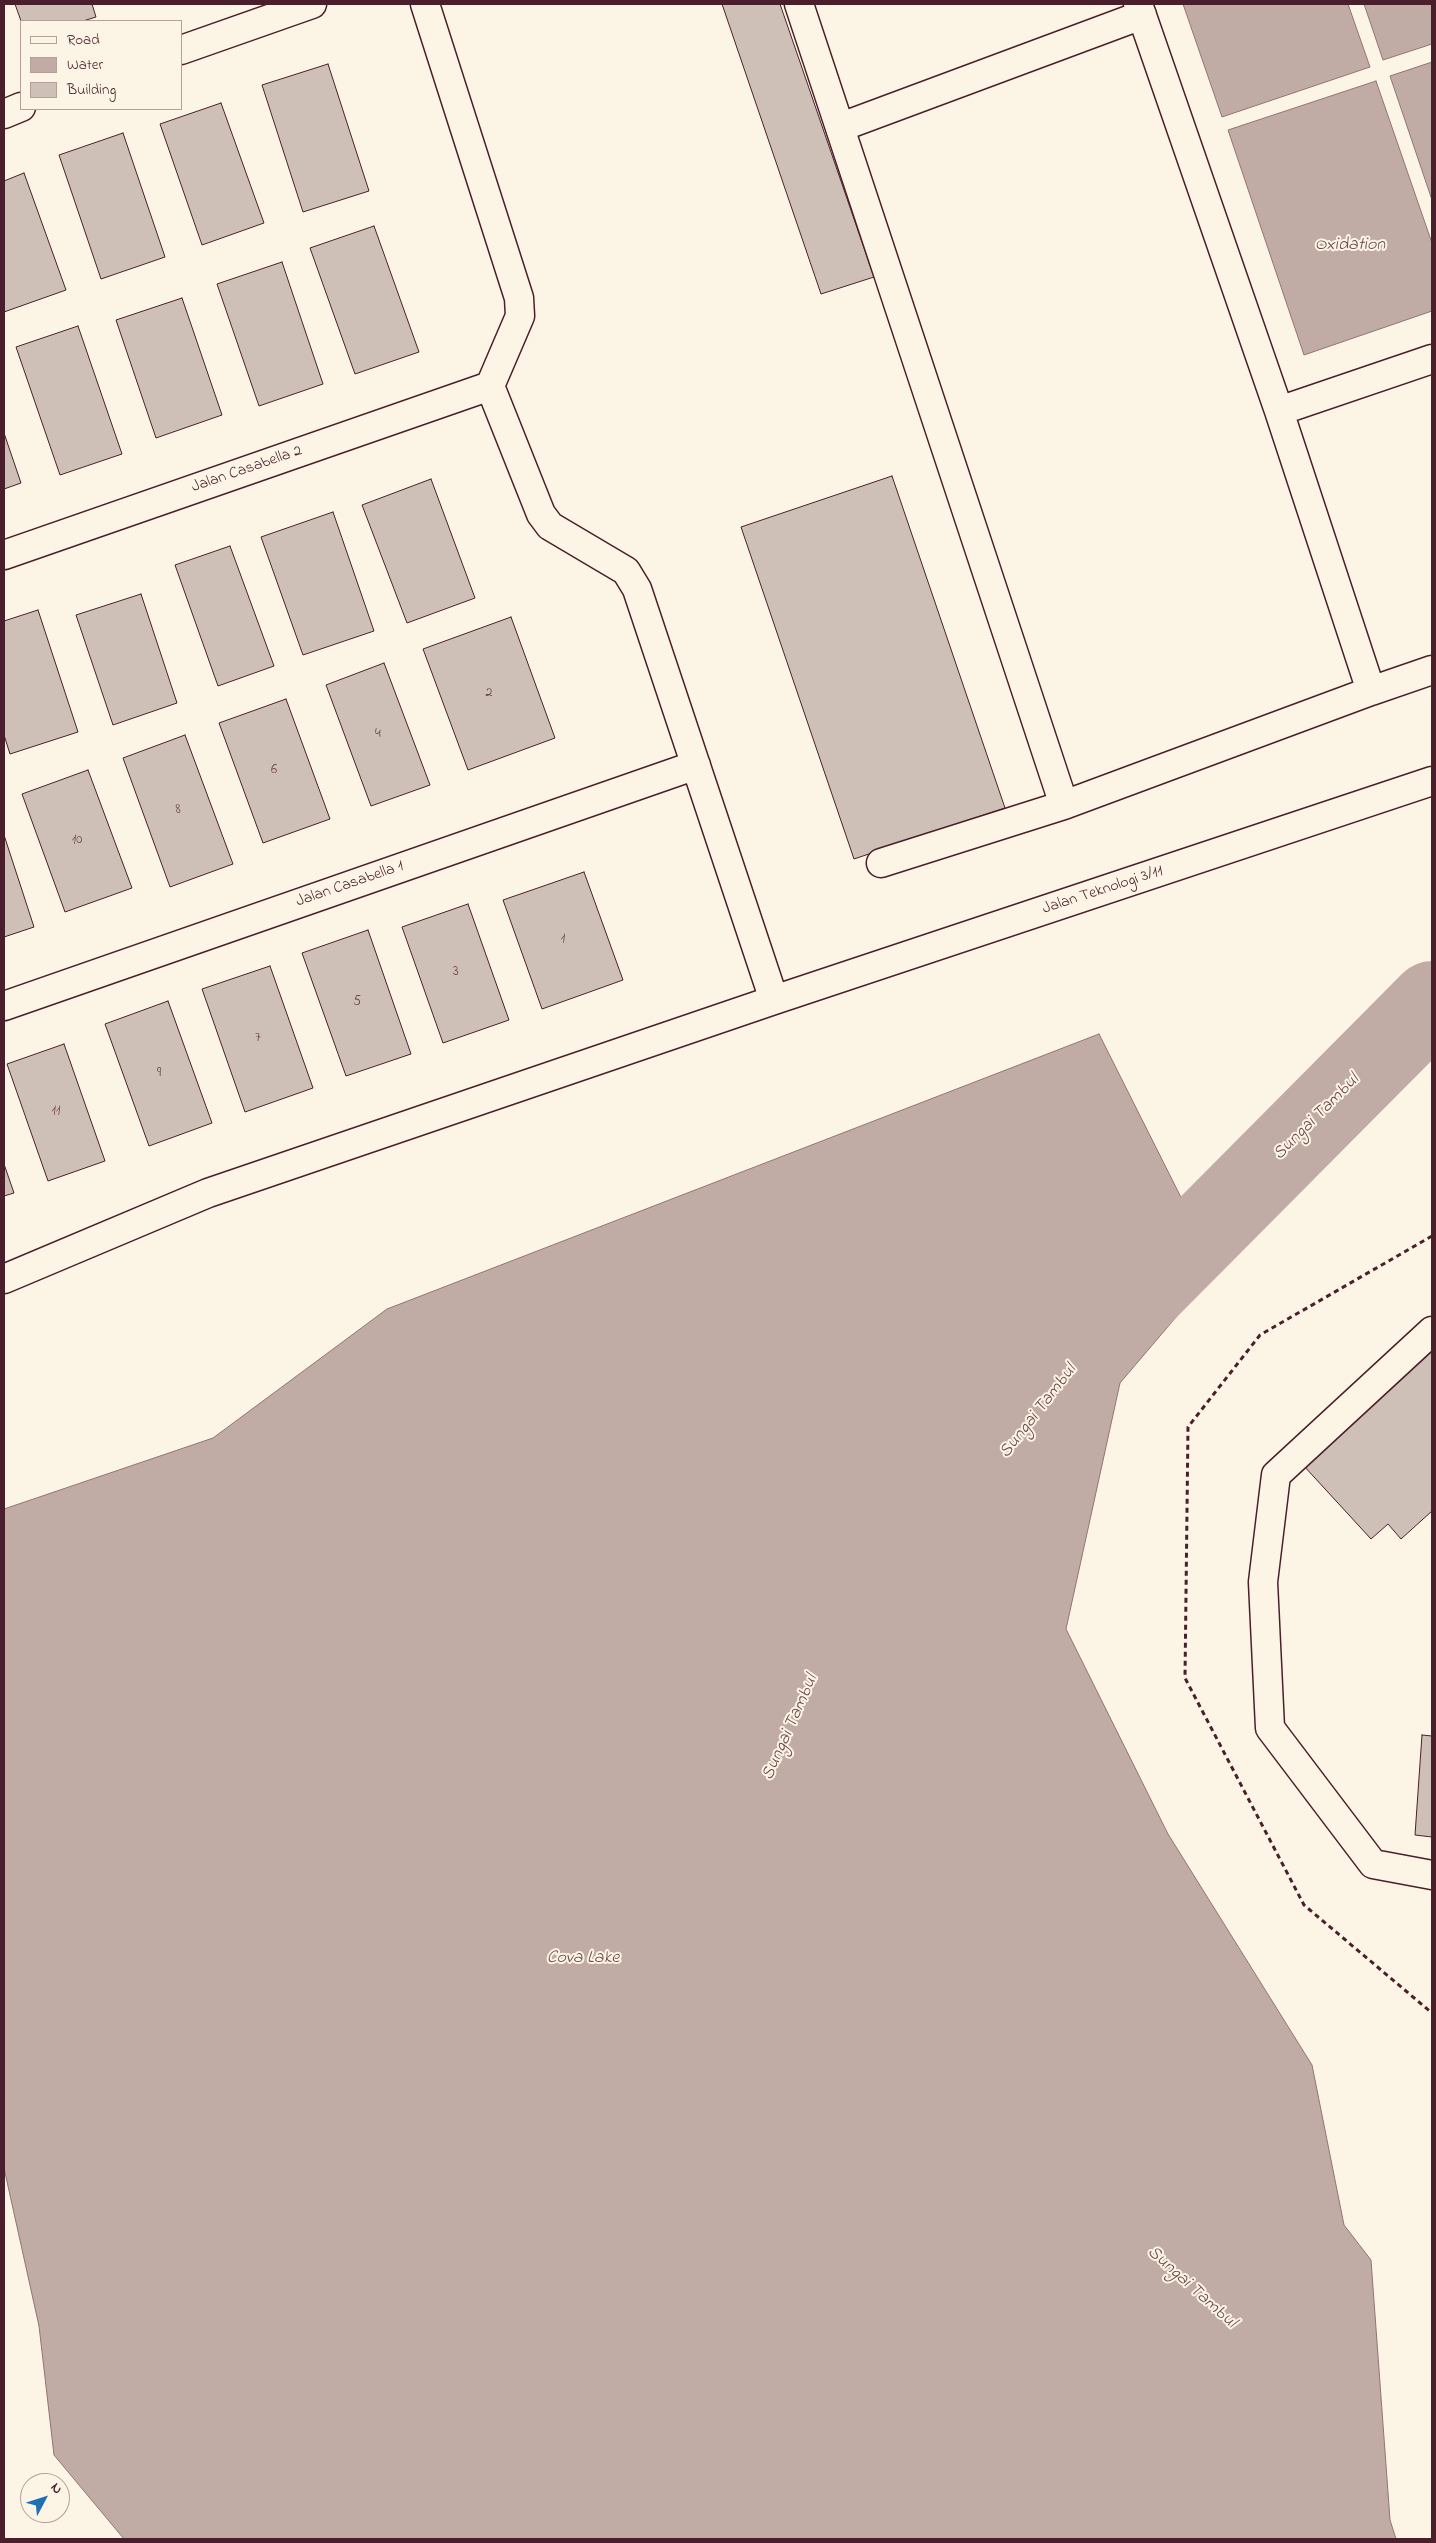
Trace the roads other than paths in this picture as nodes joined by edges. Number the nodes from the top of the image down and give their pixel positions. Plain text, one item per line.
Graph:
1 (312, 4) edge
2 (425, 4) edge
3 (799, 4) edge
4 (1140, 10) edge
5 (182, 50) edge
6 (20, 107) edge
7 (4, 114) edge
8 (841, 127) junction
9 (1432, 359) edge
10 (490, 386) junction
11 (1279, 410) junction
12 (4, 555) edge
13 (1432, 670) edge
14 (1371, 691) junction
15 (696, 765) junction
16 (1432, 781) edge
17 (1064, 806) junction
18 (881, 863) dead end
19 (774, 1000) junction
20 (4, 1006) edge
21 (4, 1279) edge
22 (1432, 1331) edge
23 (1432, 1874) edge

1 - 5 street
2 - 10 street
3 - 8 street
4 - 8 street
4 - 11 street
6 - 7 street
8 - 17 street
9 - 11 street
10 - 12 street, Jalan Casabella 2
10 - 15 street
11 - 14 street
13 - 14 street
14 - 17 street
15 - 19 street
15 - 20 street, Jalan Casabella 1
16 - 19 street, Jalan Teknologi 3/11
17 - 18 street
19 - 21 street, Jalan Teknologi 3/11
22 - 23 street

